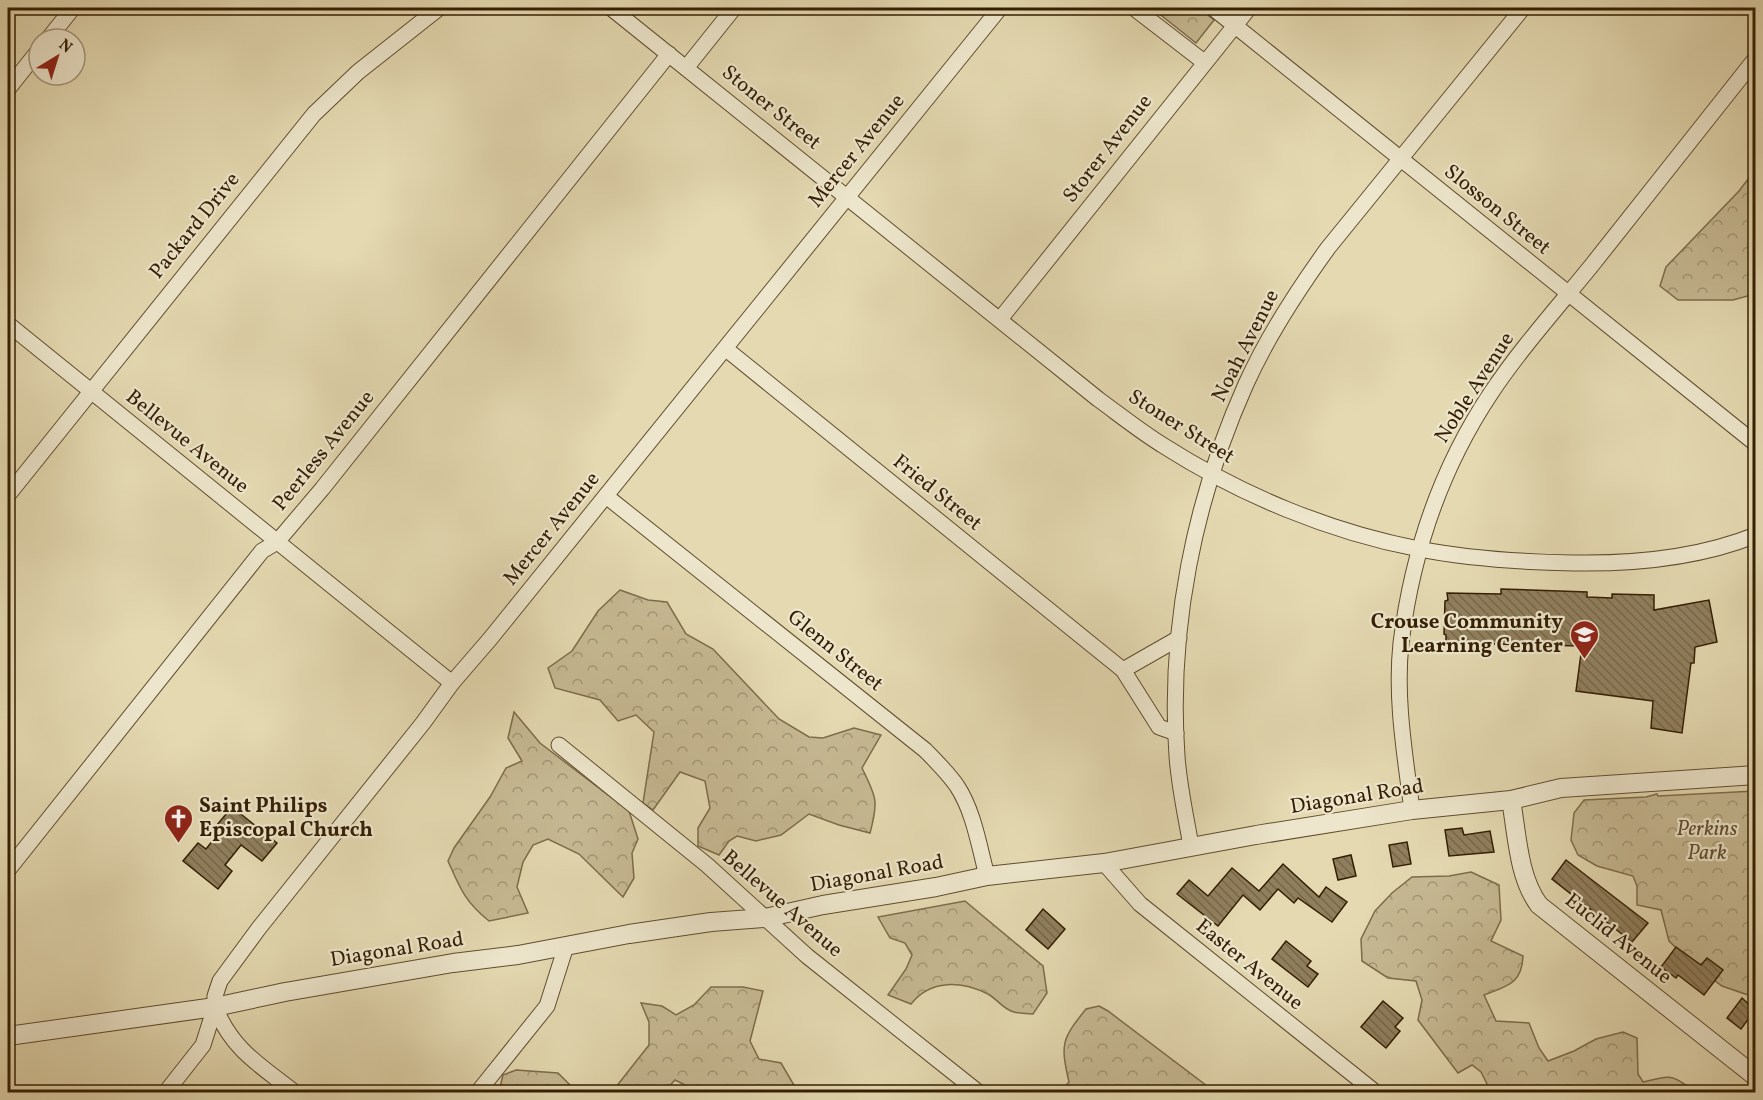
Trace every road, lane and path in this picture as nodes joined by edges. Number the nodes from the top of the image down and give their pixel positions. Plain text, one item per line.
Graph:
1 (73, 8) edge
2 (440, 8) edge
3 (611, 8) edge
4 (734, 8) edge
5 (1000, 8) edge
6 (1134, 8) edge
7 (1213, 8) edge
8 (1249, 8) edge
9 (1523, 8) edge
10 (1235, 25) junction
11 (58, 27) edge
12 (669, 54) junction
13 (1755, 58) edge
14 (1204, 62) junction
15 (27, 65) edge
16 (686, 68) junction
17 (8, 89) edge
18 (1401, 160) junction
19 (848, 197) junction
20 (1569, 294) junction
21 (1001, 318) junction
22 (8, 324) edge
23 (726, 349) junction
24 (91, 391) junction
25 (1755, 444) edge
26 (1212, 473) junction
27 (8, 495) edge
28 (606, 496) junction
29 (1755, 535) edge
30 (277, 542) junction
31 (1419, 549) junction
32 (1179, 638) junction
33 (1123, 670) junction
34 (452, 683) junction
35 (1176, 733) junction
36 (559, 746) dead end
37 (1755, 775) edge
38 (1511, 800) junction
39 (1412, 810) junction
40 (1191, 846) junction
41 (1104, 864) junction
42 (8, 870) edge
43 (987, 876) junction
44 (765, 918) junction
45 (566, 946) junction
46 (215, 1007) junction
47 (9, 1032) edge
48 (1755, 1077) edge
49 (166, 1092) edge
50 (294, 1092) edge
51 (478, 1092) edge
52 (978, 1092) edge
53 (1375, 1092) edge

1 - 11 street
2 - 24 street, Packard Drive
3 - 12 street
4 - 16 street
5 - 19 street, Mercer Avenue
6 - 14 street
7 - 10 street, Slosson Street
8 - 10 street, Storer Avenue
9 - 18 street, Noah Avenue
10 - 14 street, Storer Avenue
10 - 18 street, Slosson Street
12 - 16 street, Stoner Street
12 - 30 street, Peerless Avenue
13 - 20 street, Noble Avenue
14 - 21 street, Storer Avenue
15 - 17 street
16 - 19 street, Stoner Street
18 - 20 street, Slosson Street
18 - 26 street, Noah Avenue
19 - 21 street, Stoner Street
19 - 23 street, Mercer Avenue
20 - 25 street, Slosson Street
20 - 31 street, Noble Avenue
21 - 26 street, Stoner Street
22 - 24 street, Bellevue Avenue
23 - 28 street, Mercer Avenue
23 - 33 street, Fried Street
24 - 27 street, Packard Drive
24 - 30 street, Bellevue Avenue
26 - 31 street, Stoner Street
26 - 32 street, Noah Avenue
28 - 34 street, Mercer Avenue
28 - 43 street, Glenn Street
29 - 31 street, Stoner Street
30 - 34 street, Bellevue Avenue
30 - 42 street, Peerless Avenue
31 - 39 street, Noble Avenue
32 - 33 street
32 - 35 street, Noah Avenue
33 - 35 street, Fried Street
34 - 46 street, Mercer Avenue
35 - 40 street, Noah Avenue
36 - 44 street, Bellevue Avenue
37 - 38 street, Diagonal Road
38 - 39 street, Diagonal Road
38 - 48 street, Euclid Avenue
39 - 40 street, Diagonal Road
40 - 41 street, Diagonal Road
41 - 43 street, Diagonal Road
41 - 53 street, Easter Avenue
43 - 44 street, Diagonal Road
44 - 45 street, Diagonal Road
44 - 52 street, Bellevue Avenue
45 - 46 street, Diagonal Road
45 - 51 street
46 - 47 street, Diagonal Road
46 - 49 street, Mercer Avenue
46 - 50 street

